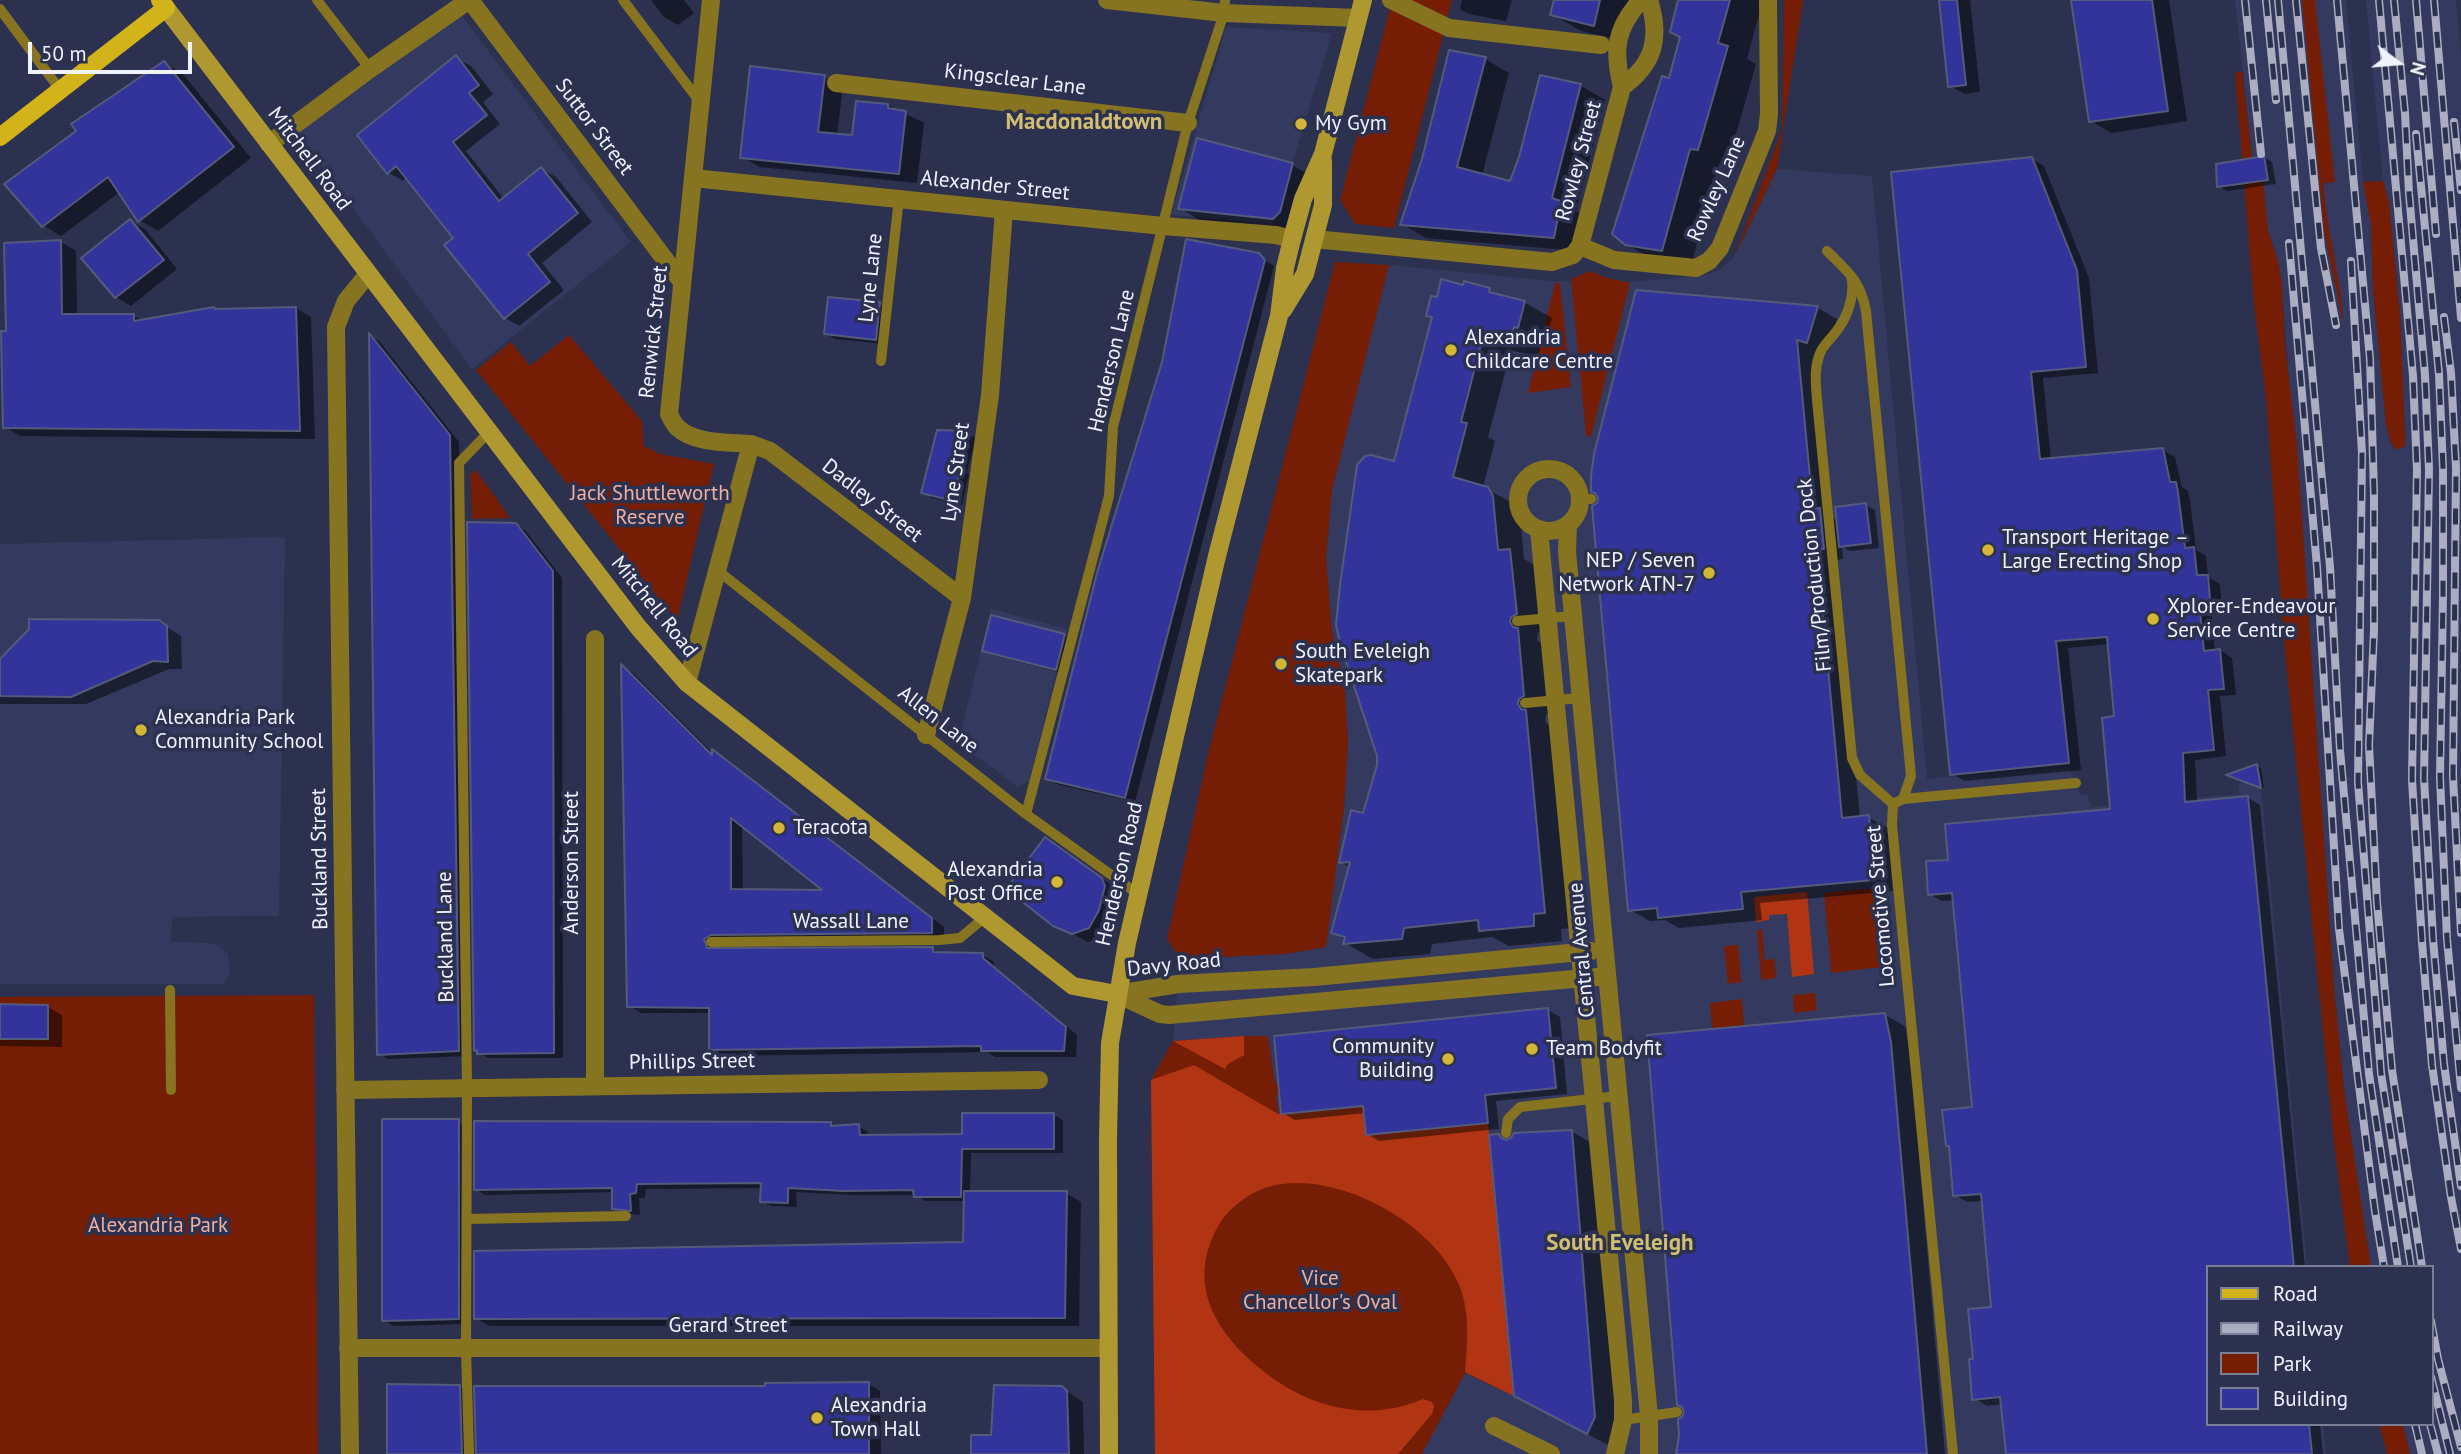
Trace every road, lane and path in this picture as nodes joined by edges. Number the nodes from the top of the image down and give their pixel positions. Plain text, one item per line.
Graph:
1 (317, 0) edge
2 (469, 0) edge
3 (623, 0) edge
4 (711, 0) edge
5 (1107, 0) edge
6 (1363, 0) edge
7 (1391, 0) edge
8 (1641, 0) edge
9 (1649, 0) edge
10 (1768, 0) edge
11 (163, 4) edge
12 (1224, 6) edge
13 (0, 9) edge
14 (1358, 18) junction
15 (1601, 45) dead end
16 (370, 69) junction
17 (836, 83) dead end
18 (1622, 87) junction
19 (61, 91) junction
20 (701, 102) junction
21 (1188, 123) junction
22 (0, 137) edge
23 (269, 144) junction
24 (1323, 154) junction
25 (693, 178) junction
26 (899, 198) junction
27 (1004, 210) junction
28 (1163, 226) junction
29 (1292, 239) junction
30 (1314, 239) junction
31 (1580, 246) junction
32 (1828, 251) dead end
33 (368, 274) junction
34 (1851, 275) junction
35 (682, 282) junction
36 (1279, 316) junction
37 (881, 361) dead end
38 (490, 431) junction
39 (751, 444) junction
40 (1568, 525) junction
41 (1539, 530) junction
42 (717, 570) junction
43 (962, 598) junction
44 (1572, 616) junction
45 (1548, 619) junction
46 (1517, 621) dead end
47 (595, 639) dead end
48 (687, 683) junction
49 (1580, 698) junction
50 (1555, 700) junction
51 (1525, 703) dead end
52 (926, 735) junction
53 (2076, 783) dead end
54 (1898, 802) junction
55 (1026, 814) junction
56 (1138, 894) junction
57 (984, 918) junction
58 (711, 942) dead end
59 (1605, 950) junction
60 (1580, 952) junction
61 (1374, 972) junction
62 (1607, 976) junction
63 (1582, 978) junction
64 (170, 990) dead end
65 (1117, 994) junction
66 (1375, 996) junction
67 (1039, 1080) dead end
68 (595, 1086) junction
69 (467, 1088) junction
70 (172, 1090) dead end
71 (345, 1090) junction
72 (1618, 1096) junction
73 (1593, 1099) junction
74 (1506, 1133) dead end
75 (626, 1216) dead end
76 (467, 1219) junction
77 (348, 1348) junction
78 (1108, 1348) junction
79 (466, 1350) junction
80 (1677, 1412) dead end
81 (1649, 1416) junction
82 (1623, 1420) junction
83 (1494, 1426) dead end
84 (350, 1454) edge
85 (469, 1454) edge
86 (1109, 1454) edge
87 (1551, 1454) edge
88 (1615, 1454) edge
89 (1649, 1454) edge
90 (1952, 1454) edge

1 - 16 lane
2 - 16 street
2 - 35 street, Suttor Street
3 - 20 lane
4 - 20 street, Renwick Street
5 - 12 street
6 - 14 main road, Henderson Road
7 - 15 street
8 - 18 street, Rowley Street
9 - 18 street, Rowley Street
10 - 31 street, Rowley Lane
11 - 19 main road
11 - 23 main road, Mitchell Road
12 - 14 street
12 - 21 lane, Henderson Lane
13 - 19 lane
14 - 24 main road, Henderson Road
16 - 23 street
17 - 21 street, Kingsclear Lane
18 - 31 street, Rowley Street
19 - 22 main road
20 - 25 street, Renwick Street
21 - 28 lane, Henderson Lane
23 - 33 main road, Mitchell Road
24 - 29 main road, Henderson Road
24 - 30 main road, Henderson Road
25 - 26 street, Alexander Street
25 - 35 street, Renwick Street
26 - 27 street, Alexander Street
26 - 37 lane, Lyne Lane
27 - 28 street, Alexander Street
27 - 43 street, Lyne Street
28 - 29 street, Alexander Street
28 - 55 lane, Henderson Lane
29 - 36 main road, Henderson Road
30 - 31 street
30 - 36 main road, Henderson Road
32 - 34 lane, Locomotive Street
33 - 38 main road, Mitchell Road
33 - 71 street, Buckland Street
34 - 54 lane, Locomotive Street
34 - 54 lane, Film/Production Dock
35 - 39 street, Renwick Street
36 - 56 main road, Henderson Road
38 - 48 main road, Mitchell Road
38 - 69 lane, Buckland Lane
39 - 42 street
39 - 43 street, Dadley Street
40 - 41 street
40 - 41 street
40 - 44 street, Central Avenue
41 - 45 street, Central Avenue
42 - 48 street
42 - 52 lane, Allen Lane
43 - 52 street, Lyne Street
44 - 45 lane
44 - 49 street, Central Avenue
45 - 46 lane
45 - 50 street, Central Avenue
47 - 68 street, Anderson Street
48 - 57 main road, Mitchell Road
49 - 50 lane
49 - 59 street, Central Avenue
50 - 51 lane
50 - 60 street, Central Avenue
52 - 55 lane, Allen Lane
53 - 54 lane
54 - 90 lane, Locomotive Street
55 - 56 lane, Allen Lane
56 - 65 main road, Henderson Road
57 - 58 lane, Wassall Lane
57 - 65 main road, Mitchell Road
59 - 60 street, Davy Road
59 - 62 street, Central Avenue
60 - 61 street, Davy Road
60 - 63 street, Central Avenue
61 - 65 street, Davy Road
61 - 66 street
62 - 63 street, Davy Road
62 - 72 street, Central Avenue
63 - 66 street, Davy Road
63 - 73 street, Central Avenue
64 - 70 lane
65 - 66 street, Davy Road
65 - 78 main road, Henderson Road
67 - 68 street, Phillips Street
68 - 69 street, Phillips Street
69 - 71 street, Phillips Street
69 - 76 lane, Buckland Lane
71 - 77 street, Buckland Street
72 - 73 lane
72 - 81 street, Central Avenue
73 - 74 lane
73 - 82 street, Central Avenue
75 - 76 lane
76 - 79 lane, Buckland Lane
77 - 79 street, Gerard Street
77 - 84 street, Buckland Street
78 - 79 street, Gerard Street
78 - 86 main road, Henderson Road
79 - 85 lane, Buckland Lane
80 - 81 lane
81 - 82 lane
81 - 89 street, Central Avenue
82 - 88 street, Central Avenue
83 - 87 street

